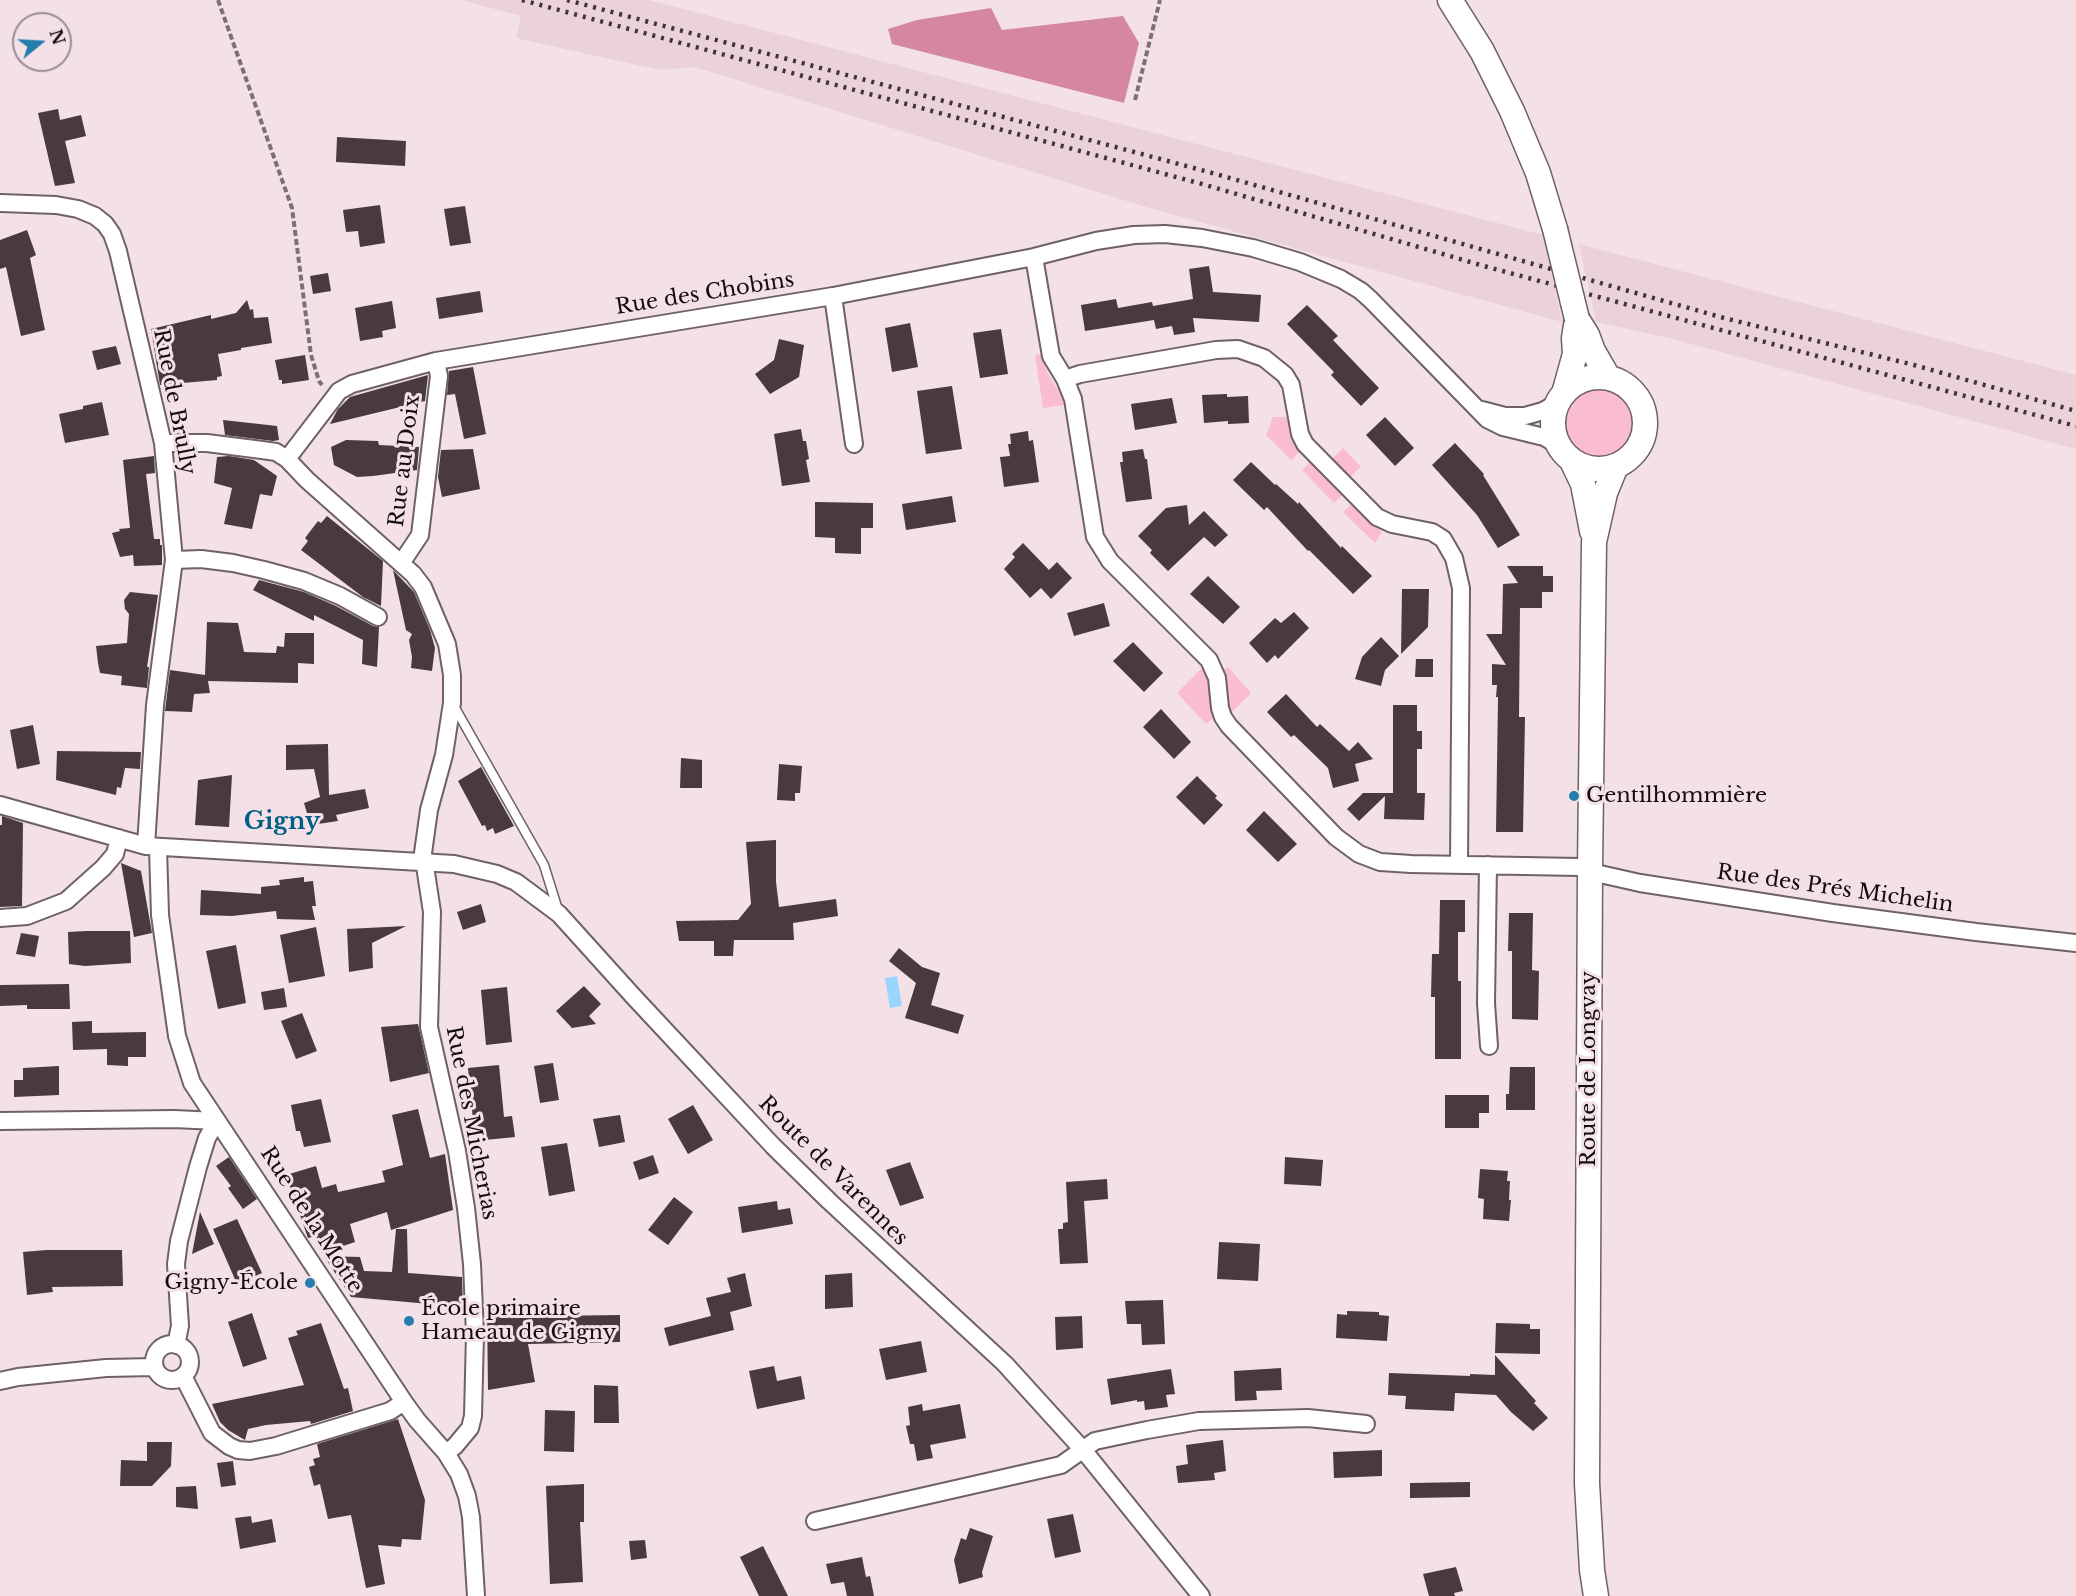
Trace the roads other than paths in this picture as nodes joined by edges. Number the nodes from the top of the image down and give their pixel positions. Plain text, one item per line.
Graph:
1 (1450, 0) edge
2 (0, 203) edge
3 (1034, 257) junction
4 (833, 296) junction
5 (1577, 319) junction
6 (436, 361) junction
7 (1608, 377) junction
8 (1065, 379) junction
9 (1561, 397) junction
10 (1478, 410) junction
11 (163, 443) junction
12 (854, 444) dead end
13 (1565, 453) junction
14 (287, 459) junction
15 (1616, 466) junction
16 (1594, 542) junction
17 (174, 560) junction
18 (402, 562) junction
19 (378, 616) dead end
20 (452, 703) junction
21 (0, 805) edge
22 (118, 838) junction
23 (152, 847) junction
24 (425, 862) junction
25 (1459, 864) junction
26 (1488, 865) junction
27 (1590, 869) junction
28 (559, 914) junction
29 (0, 918) edge
30 (2076, 943) edge
31 (1489, 1046) dead end
32 (0, 1121) edge
33 (217, 1121) junction
34 (176, 1345) junction
35 (154, 1366) junction
36 (183, 1376) junction
37 (0, 1382) edge
38 (404, 1401) junction
39 (1366, 1424) dead end
40 (1084, 1450) junction
41 (446, 1454) junction
42 (815, 1521) dead end
43 (476, 1596) edge
44 (1201, 1596) edge
45 (1596, 1596) edge

1 - 5 street, bridge
2 - 11 street, Rue de Brully
3 - 4 street, Rue des Chobins
3 - 8 street, Rue des Prés Michelin
3 - 10 street, Rue des Chobins
4 - 6 street, Rue des Chobins
4 - 12 street
5 - 7 street
5 - 9 street
6 - 14 street, Rue des Chobins
6 - 18 street, Rue au Doix
7 - 9 street
7 - 15 street
8 - 25 street, Rue des Prés Michelin
8 - 25 street
9 - 10 street
9 - 13 street
10 - 13 street, Rue des Chobins
11 - 14 street
11 - 17 street, Rue de Brully
13 - 15 street
13 - 16 street, Route de Longvay
14 - 18 street, Rue des Micherias
15 - 16 street, Route de Longvay
16 - 27 street, Route de Longvay
17 - 19 street
17 - 23 street, Rue de Brully
18 - 20 street, Rue des Micherias
20 - 24 street, Rue des Micherias
20 - 28 lane
21 - 22 street, Route de Varennes
22 - 23 street, Route de Varennes
22 - 29 street
23 - 24 street, Route de Varennes
23 - 33 street, Rue de la Motte
24 - 28 street, Route de Varennes
24 - 41 street, Rue des Micherias
25 - 26 street, Rue des Prés Michelin
26 - 27 street, Rue des Prés Michelin
26 - 31 street
27 - 30 street, Rue des Prés Michelin
27 - 45 street, Route de Longvay
28 - 40 street, Route de Varennes
32 - 33 street
33 - 34 street
33 - 38 street, Rue de la Motte
34 - 35 street
34 - 36 street
35 - 36 street
35 - 37 street
36 - 38 street
38 - 41 street, Rue de la Motte
39 - 40 street
40 - 42 street
40 - 44 street, Route de Varennes
41 - 43 street, Rue de la Motte

